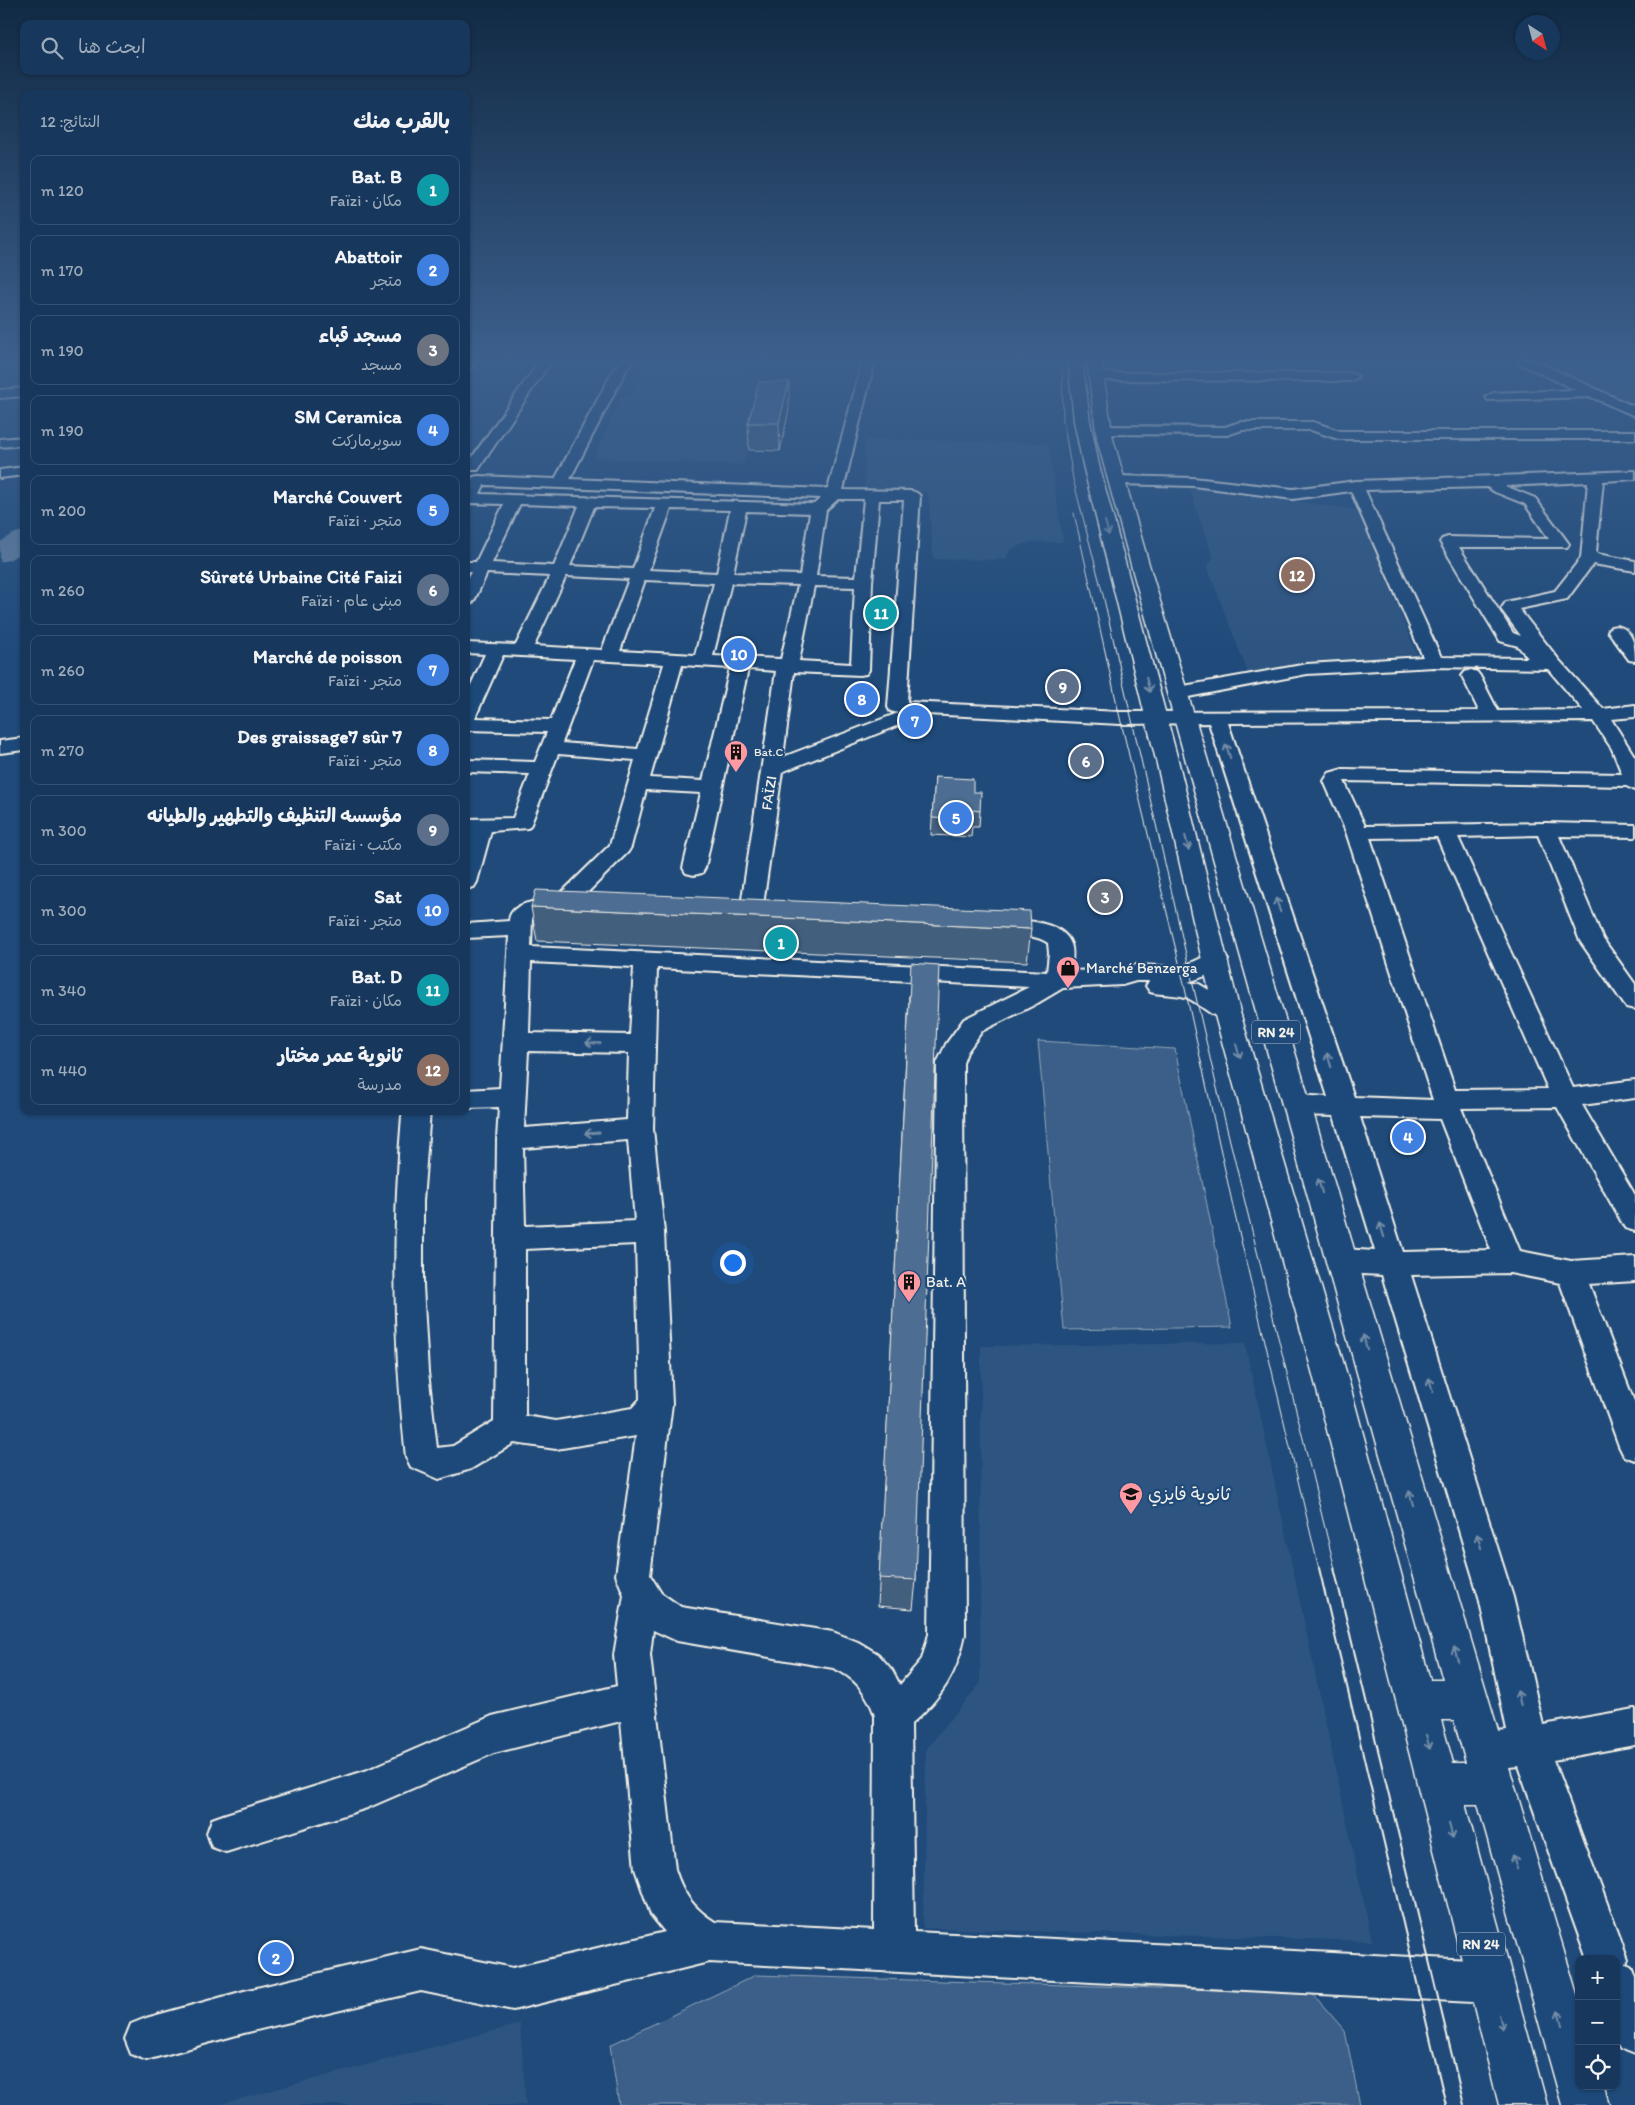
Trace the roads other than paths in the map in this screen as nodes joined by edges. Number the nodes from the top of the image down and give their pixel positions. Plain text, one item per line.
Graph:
1 (481, 458) edge
2 (573, 458) edge
3 (843, 458) edge
4 (1089, 458) edge
5 (1114, 458) edge
6 (473, 471) edge
7 (20, 472) edge
8 (0, 474) edge
9 (1635, 475) edge
10 (1596, 476) junction
11 (1117, 480) junction
12 (1491, 482) junction
13 (560, 483) junction
14 (1356, 486) junction
15 (470, 487) edge
16 (834, 494) junction
17 (872, 494) junction
18 (1293, 494) junction
19 (470, 498) edge
20 (514, 500) junction
21 (588, 502) junction
22 (665, 504) junction
23 (739, 505) junction
24 (1366, 507) junction
25 (818, 508) junction
26 (1589, 558) junction
27 (1635, 566) edge
28 (474, 567) edge
29 (560, 571) junction
30 (640, 575) junction
31 (724, 578) junction
32 (807, 581) junction
33 (864, 582) junction
34 (470, 583) edge
35 (1617, 631) dead end
36 (470, 648) edge
37 (496, 650) junction
38 (522, 652) junction
39 (586, 654) junction
40 (609, 656) junction
41 (1635, 656) edge
42 (675, 659) junction
43 (703, 661) junction
44 (1434, 662) junction
45 (740, 663) junction
46 (1547, 663) junction
47 (786, 665) junction
48 (1471, 676) dead end
49 (1181, 705) junction
50 (470, 708) edge
51 (925, 708) junction
52 (1635, 711) edge
53 (1599, 715) junction
54 (1156, 717) junction
55 (1492, 717) junction
56 (1217, 718) junction
57 (470, 724) edge
58 (559, 726) junction
59 (20, 744) edge
60 (0, 747) edge
61 (551, 748) junction
62 (646, 755) junction
63 (470, 766) edge
64 (543, 768) junction
65 (772, 769) junction
66 (1634, 782) edge
67 (638, 783) junction
68 (713, 788) junction
69 (474, 825) edge
70 (1546, 830) junction
71 (1446, 831) junction
72 (1635, 831) edge
73 (1357, 832) junction
74 (470, 854) edge
75 (694, 868) dead end
76 (559, 908) junction
77 (587, 910) edge
78 (750, 919) edge
79 (520, 928) junction
80 (972, 928) edge
81 (470, 931) edge
82 (518, 954) junction
83 (646, 960) junction
84 (1216, 960) junction
85 (1177, 982) junction
86 (1039, 986) junction
87 (1635, 1001) edge
88 (1227, 1012) junction
89 (516, 1042) junction
90 (642, 1044) junction
91 (1635, 1090) edge
92 (511, 1097) junction
93 (1565, 1098) junction
94 (470, 1099) edge
95 (1448, 1104) junction
96 (1297, 1105) junction
97 (1344, 1106) junction
98 (415, 1115) edge
99 (640, 1129) junction
100 (510, 1139) junction
101 (1635, 1220) edge
102 (650, 1232) junction
103 (511, 1238) junction
104 (1342, 1261) junction
105 (1510, 1261) junction
106 (1393, 1264) junction
107 (1635, 1269) edge
108 (1571, 1273) junction
109 (656, 1404) junction
110 (1628, 1412) edge
111 (510, 1428) junction
112 (1635, 1446) edge
113 (640, 1597) junction
114 (637, 1699) junction
115 (1416, 1699) junction
116 (1470, 1701) junction
117 (893, 1716) junction
118 (1635, 1727) edge
119 (1529, 1746) junction
120 (1488, 1767) junction
121 (1439, 1784) junction
122 (226, 1833) dead end
123 (709, 1942) junction
124 (894, 1951) junction
125 (1607, 1955) edge
126 (1491, 1982) junction
127 (1620, 1993) edge
128 (1635, 2033) edge
129 (146, 2040) dead end
130 (1575, 2068) edge
131 (1581, 2090) edge
132 (1523, 2105) edge
133 (1586, 2105) edge

1 - 6 street
2 - 13 street
3 - 16 street
4 -> 54 main road, RN 24
5 - 11 main road, RN 24
6 - 13 street
6 - 15 street
7 - 8 street
9 - 10 street
10 - 12 street
10 - 26 street
11 - 18 street
11 - 49 main road, RN 24
12 - 14 street
12 - 46 street
13 - 16 street
14 - 18 street
14 - 24 street
16 - 17 street
16 - 25 street
17 - 33 street
17 - 51 street
18 - 24 street
19 - 20 street
20 - 21 street
20 - 28 street
21 - 22 street
21 - 29 street
22 - 23 street
22 - 30 street
23 - 25 street
23 - 31 street
24 - 44 street
25 - 32 street
26 - 27 street
26 - 46 street
28 - 29 street
28 - 34 street
29 - 30 street
29 - 38 street
30 - 31 street
30 - 40 street
31 - 32 street
31 - 43 street
32 - 33 street
32 - 47 street
33 - 47 street
35 - 41 street
36 - 37 street
37 - 38 street
37 - 50 street
38 - 39 street
39 - 40 street
39 - 58 street
40 - 42 street
42 - 43 street
42 - 62 street
43 - 45 street
43 - 47 street
44 - 46 street
44 - 49 street
45 - 47 street
45 - 68 street
46 - 53 street
47 - 65 street
48 - 55 street
49 - 54 street
49 - 56 street
49 - 96 main road, RN 24
51 - 54 street
51 - 65 street, FAÏZI
52 - 53 street
53 - 55 street
53 - 66 street
54 -> 84 main road, RN 24
55 - 56 street
97 -> 56 street
57 - 58 street
58 - 61 street
59 - 60 street
61 - 62 street
61 - 64 street
62 - 67 street
63 - 64 street
64 - 69 street
65 - 78 street, FAÏZI
66 - 73 street
67 - 68 street
67 - 76 street
68 - 75 street
69 - 74 street
70 - 71 street
70 - 72 street
70 - 87 street
71 - 73 street
71 - 93 street
73 - 95 street
76 - 77 street
76 - 79 street
79 - 81 street
79 - 82 street
80 - 86 street
82 - 83 street
82 - 89 street
83 - 86 street
83 - 90 street
84 - 85 street
84 - 88 main road, RN 24
85 - 86 street
85 - 88 street
86 - 117 street
88 -> 115 main road, RN 24
90 -> 89 street
89 - 92 street
90 - 99 street
91 - 93 street
92 - 94 street
92 - 100 street
93 - 95 street
93 - 101 street
95 - 97 street
95 - 105 street
96 - 97 street
104 -> 96 main road, RN 24
106 -> 97 street
98 - 111 street
99 -> 100 street
99 - 102 street
100 - 103 street
102 - 103 street
102 - 109 street
103 - 111 street
104 - 106 street
116 -> 104 main road, RN 24
105 - 106 street
105 - 108 street
119 -> 106 street
107 - 108 street
108 - 110 street
109 - 111 street
109 - 113 street
110 - 112 street
113 - 114 street
113 - 117 street
114 - 122 street
114 - 123 street
115 - 116 main road
115 -> 121 main road, RN 24
116 - 120 main road, RN 24
117 - 124 street
118 - 119 street
119 - 120 street
119 - 125 street
120 - 121 main road
130 -> 120 main road, RN 24
121 -> 126 main road, RN 24
123 - 124 street
123 - 129 street
124 - 126 street
126 -> 132 main road, RN 24
127 - 128 street
131 - 133 main road

